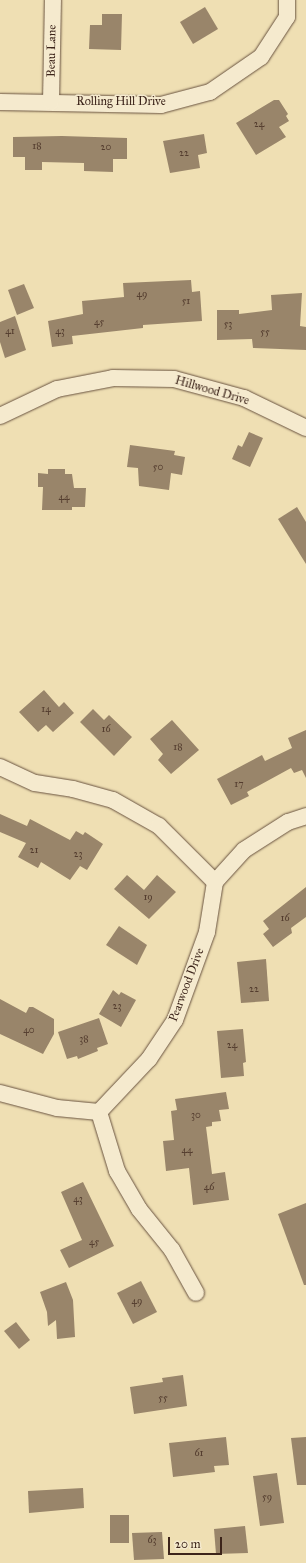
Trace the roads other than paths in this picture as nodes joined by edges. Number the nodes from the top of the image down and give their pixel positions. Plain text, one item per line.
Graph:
1 (53, 0) edge
2 (287, 0) edge
3 (0, 102) edge
4 (51, 102) junction
5 (0, 416) edge
6 (306, 428) edge
7 (0, 767) edge
8 (306, 816) edge
9 (215, 882) junction
10 (0, 1093) edge
11 (99, 1112) junction
12 (196, 1293) dead end

1 - 4 street, Beau Lane
2 - 4 street, Rolling Hill Drive
3 - 4 street, Rolling Hill Drive
5 - 6 street, Hillwood Drive
7 - 9 street
8 - 9 street
9 - 11 street, Pearwood Drive
10 - 11 street
11 - 12 street

